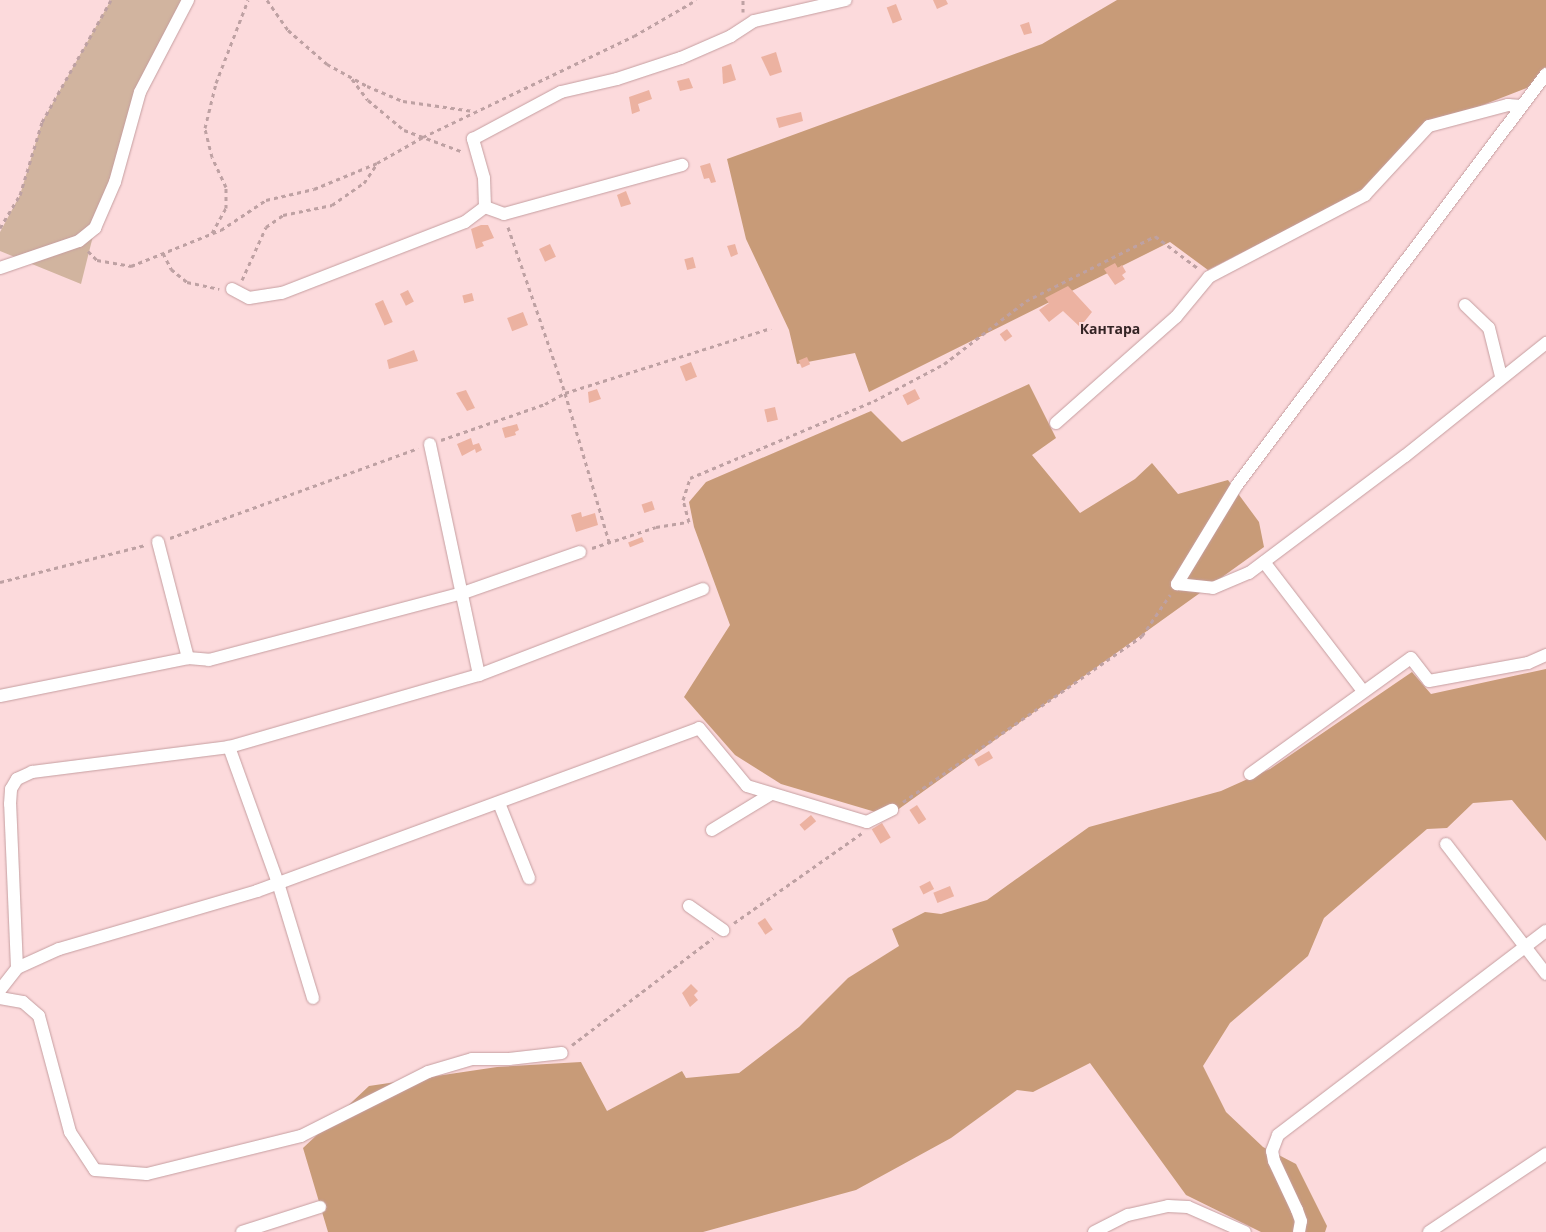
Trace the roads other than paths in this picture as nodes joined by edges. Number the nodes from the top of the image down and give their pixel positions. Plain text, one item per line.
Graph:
1 (188, 0) edge
2 (846, 0) edge
3 (1546, 74) edge
4 (1522, 106) junction
5 (682, 165) dead end
6 (485, 207) junction
7 (0, 268) edge
8 (232, 289) road end
9 (1465, 305) dead end
10 (1546, 342) edge
11 (1501, 376) junction
12 (1056, 423) dead end
13 (430, 444) road end
14 (158, 542) road end
15 (580, 552) road end
16 (1264, 562) junction
17 (703, 589) dead end
18 (463, 593) junction
19 (1546, 655) edge
20 (188, 658) junction
21 (479, 675) junction
22 (1363, 690) junction
23 (0, 696) edge
24 (229, 747) junction
25 (1250, 774) dead end
26 (772, 794) junction
27 (499, 803) junction
28 (892, 810) dead end
29 (712, 830) dead end
30 (1446, 844) dead end
31 (529, 878) dead end
32 (278, 883) junction
33 (689, 906) dead end
34 (723, 930) dead end
35 (1546, 930) edge
36 (1525, 946) junction
37 (17, 968) junction
38 (1546, 974) edge
39 (0, 990) edge
40 (0, 998) edge
41 (313, 998) dead end
42 (562, 1053) dead end
43 (1546, 1154) edge
44 (320, 1207) dead end
45 (242, 1232) edge
46 (1094, 1232) edge
47 (1245, 1232) edge
48 (1299, 1232) edge
49 (1429, 1232) edge

1 - 7 street
2 - 6 street
3 - 4 street
4 - 12 street
4 - 16 street
5 - 6 street
6 - 8 street
9 - 11 street
10 - 11 street
11 - 16 street
13 - 18 street
14 - 20 street
15 - 18 street
16 - 22 street
17 - 21 street
18 - 20 street
18 - 21 street
19 - 22 street
20 - 23 street
21 - 24 street
22 - 25 street
24 - 32 street
24 - 37 street
26 - 27 street
26 - 28 street
26 - 29 street
27 - 31 street
27 - 32 street
30 - 36 street
32 - 37 street
32 - 41 street
33 - 34 street
35 - 36 street
36 - 38 street
36 - 48 street
37 - 39 street
40 - 42 street
43 - 49 street
44 - 45 street
46 - 47 street

